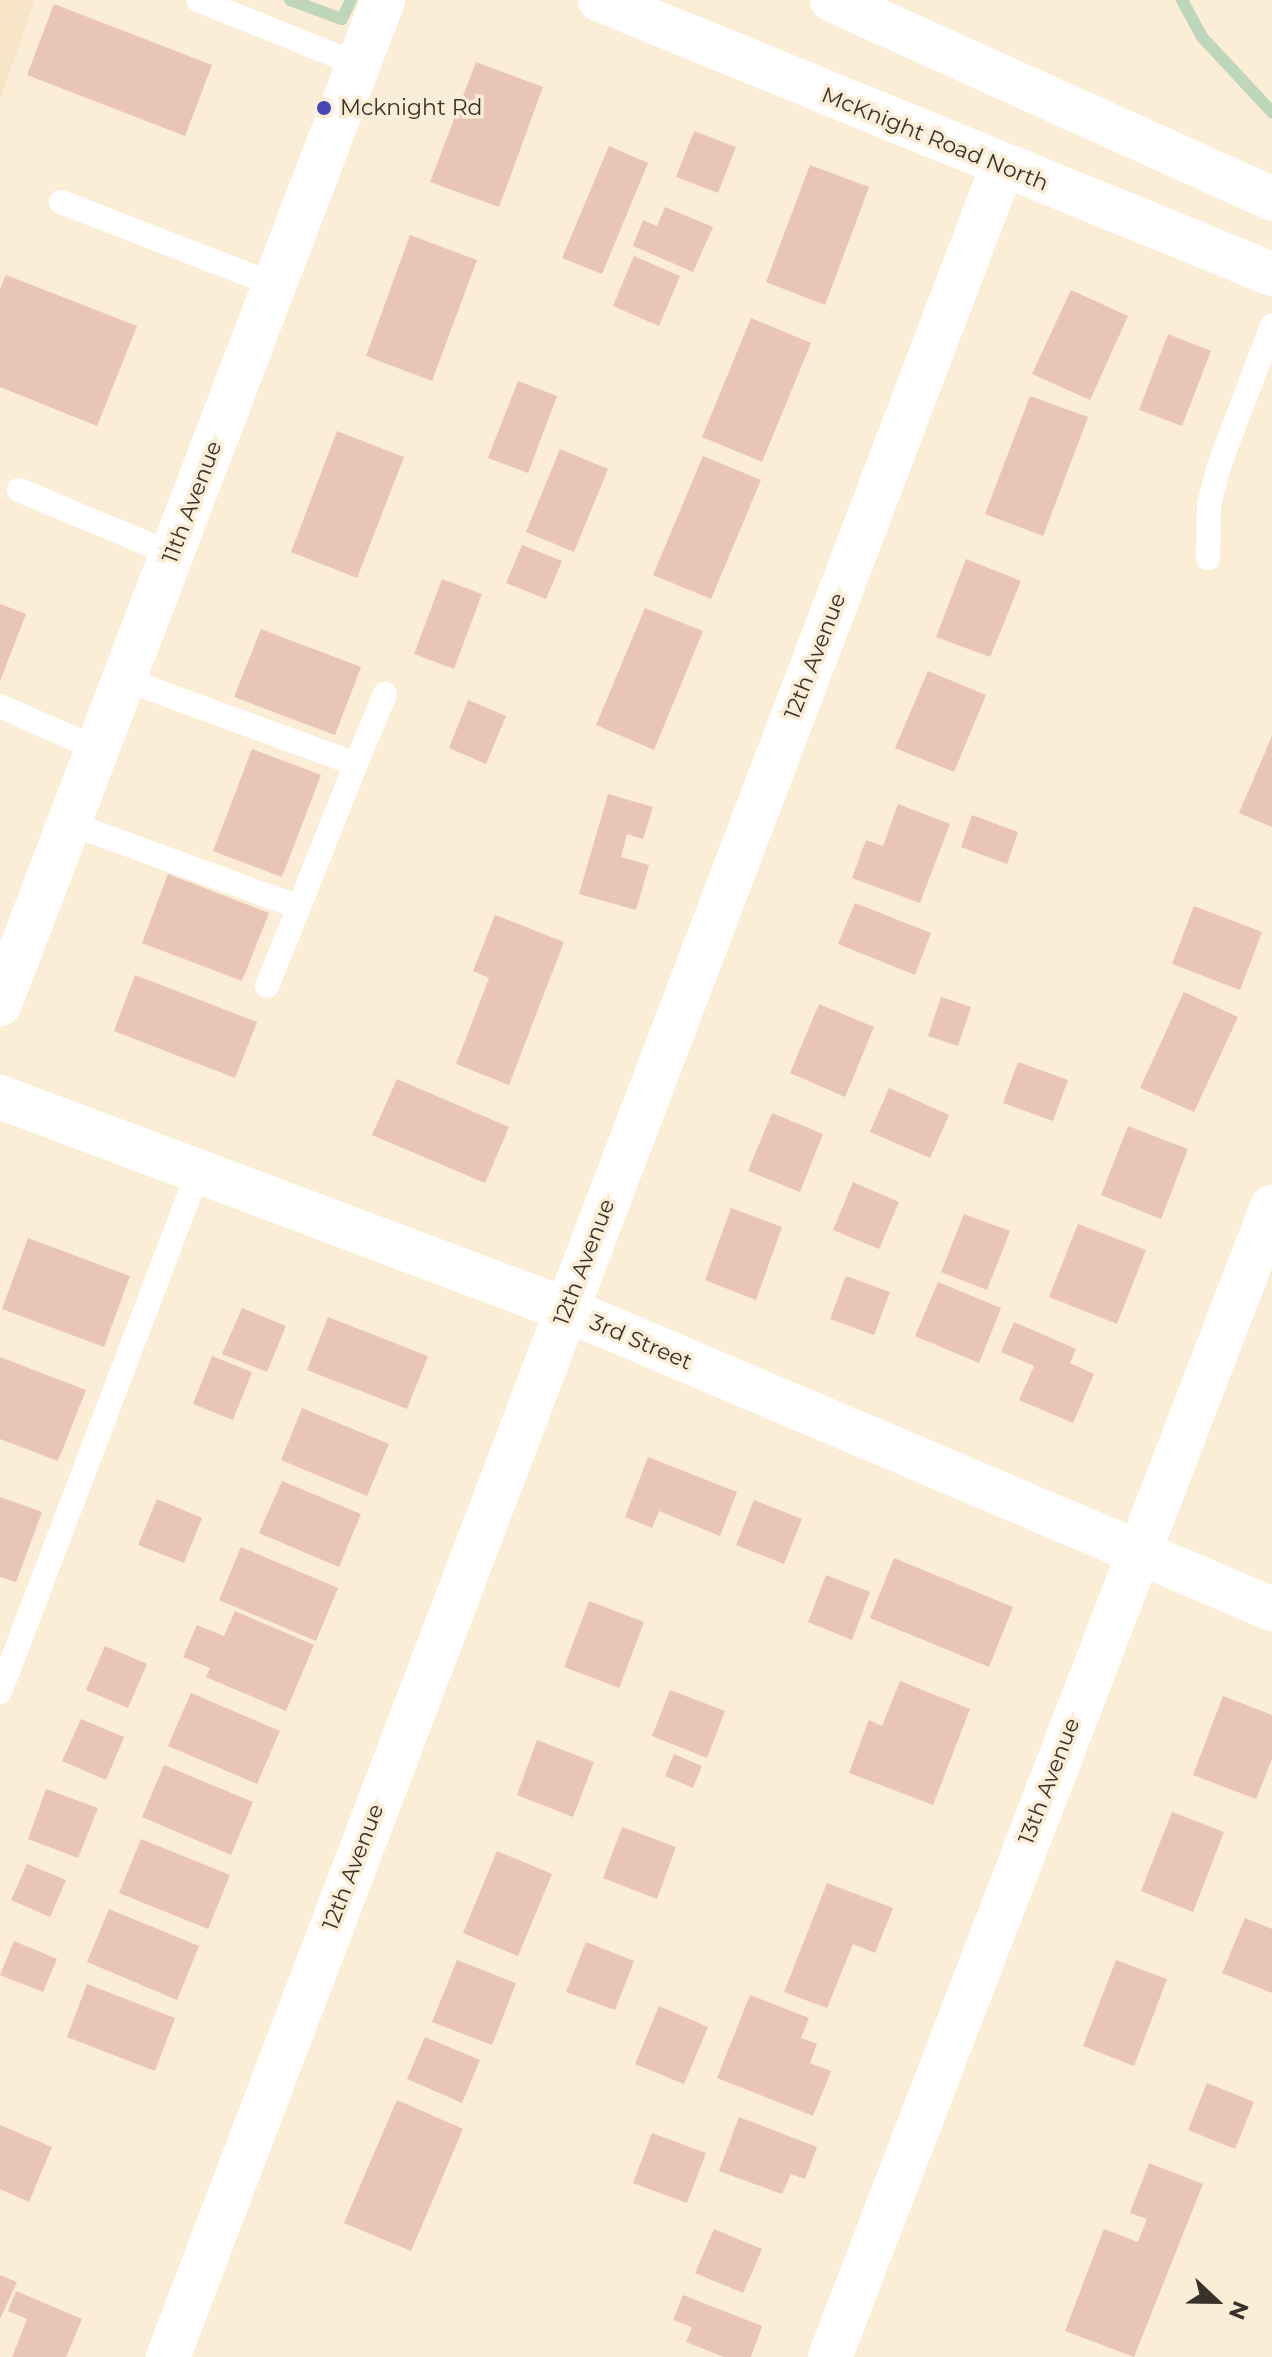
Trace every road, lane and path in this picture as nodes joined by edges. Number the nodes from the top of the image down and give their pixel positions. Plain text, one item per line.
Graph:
1 (198, 0) edge
2 (383, 0) edge
3 (600, 0) edge
4 (832, 0) edge
5 (359, 65) junction
6 (1002, 167) junction
7 (1272, 199) edge
8 (61, 202) dead end
9 (1272, 274) edge
10 (275, 285) junction
11 (1272, 326) edge
12 (19, 490) dead end
13 (172, 554) junction
14 (1208, 558) dead end
15 (124, 679) junction
16 (385, 694) dead end
17 (0, 706) edge
18 (97, 749) junction
19 (356, 764) junction
20 (69, 823) junction
21 (299, 907) junction
22 (267, 986) dead end
23 (0, 1004) edge
24 (0, 1097) edge
25 (198, 1172) junction
26 (1272, 1207) edge
27 (565, 1309) junction
28 (1135, 1555) junction
29 (1272, 1609) edge
30 (0, 1692) edge
31 (834, 2356) edge
32 (168, 2357) edge

1 - 5 lane
2 - 5 street, 11th Avenue
3 - 6 street, McKnight Road North
4 - 7 street
5 - 10 street, 11th Avenue
6 - 9 street, McKnight Road North
6 - 27 street, 12th Avenue
8 - 10 lane
10 - 13 street, 11th Avenue
11 - 14 lane
12 - 13 lane
13 - 15 street, 11th Avenue
15 - 18 street, 11th Avenue
15 - 19 lane
16 - 19 lane
17 - 18 lane
18 - 20 street, 11th Avenue
19 - 21 lane
20 - 21 lane
20 - 23 street, 11th Avenue
21 - 22 lane
24 - 25 street, 3rd Street
25 - 27 street, 3rd Street
25 - 30 lane
26 - 28 street, 13th Avenue
27 - 28 street, 3rd Street
27 - 32 street, 12th Avenue
28 - 29 street, 3rd Street
28 - 31 street, 13th Avenue

